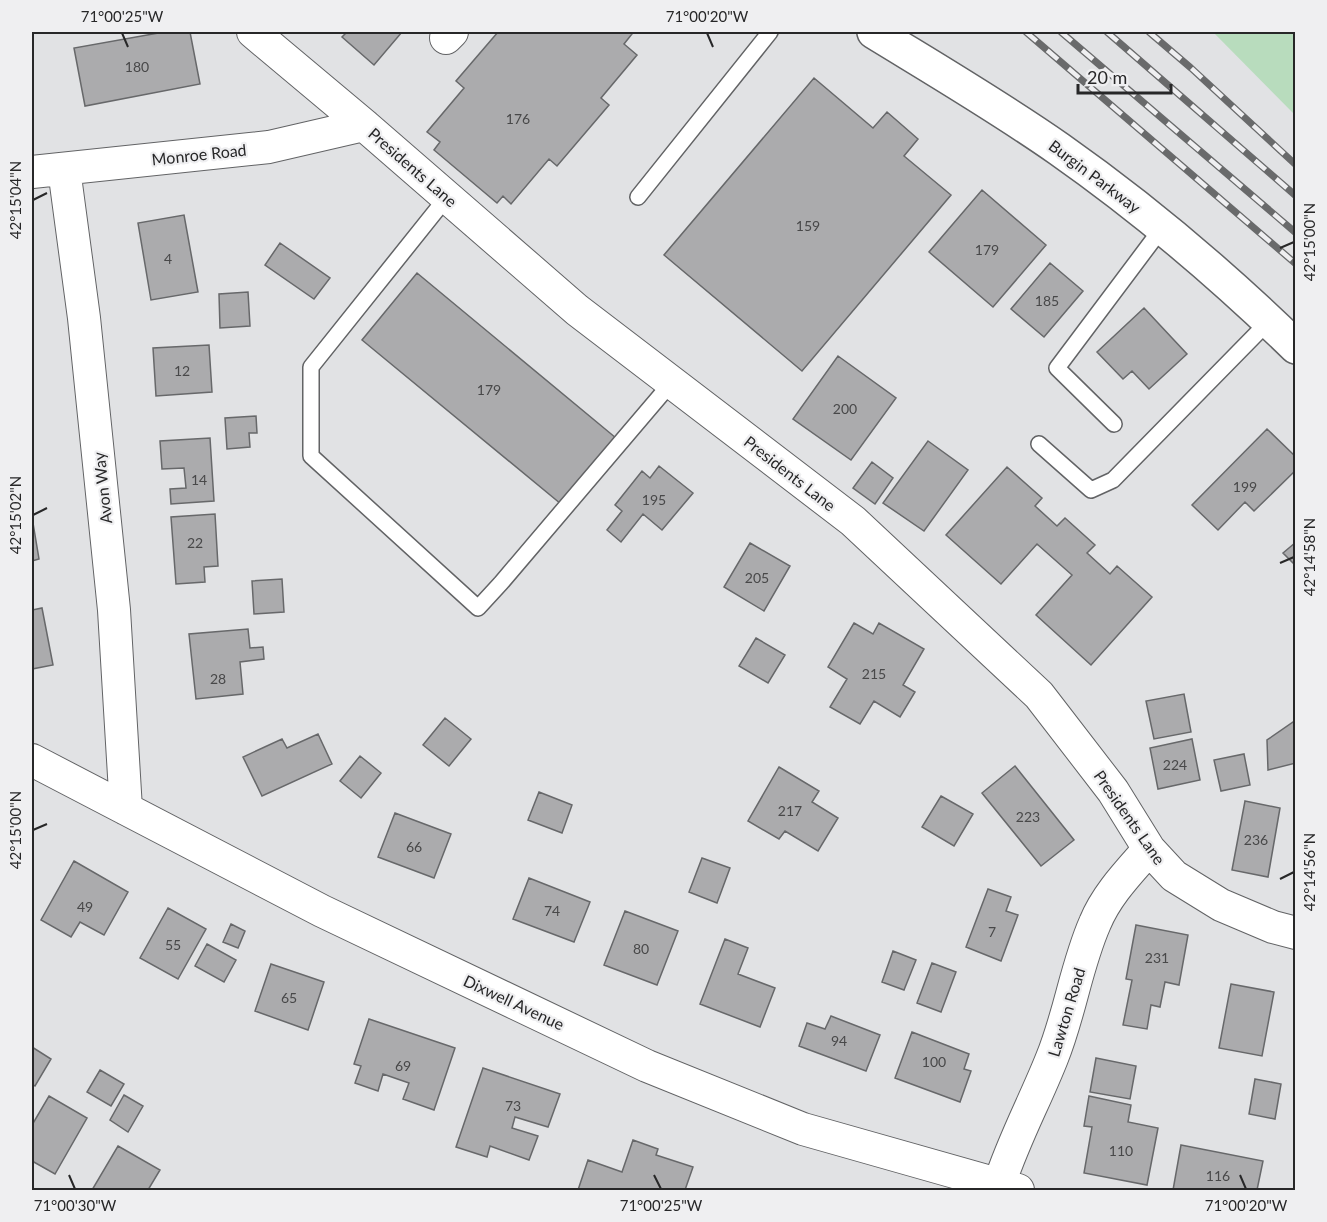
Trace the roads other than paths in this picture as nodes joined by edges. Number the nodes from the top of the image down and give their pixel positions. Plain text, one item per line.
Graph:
1 (253, 32) edge
2 (770, 32) edge
3 (874, 32) edge
4 (364, 125) junction
5 (64, 169) junction
6 (32, 172) edge
7 (447, 197) junction
8 (638, 197) dead end
9 (1162, 228) junction
10 (1269, 321) junction
11 (1296, 347) edge
12 (672, 382) junction
13 (1114, 424) dead end
14 (1039, 444) dead end
15 (32, 760) edge
16 (126, 809) junction
17 (1149, 849) junction
18 (1296, 933) edge
19 (1008, 1188) edge

1 - 4 street, Presidents Lane
2 - 8 lane
3 - 9 main road, Burgin Parkway
4 - 5 street, Monroe Road
4 - 7 street, Presidents Lane
5 - 6 street, Monroe Road
5 - 16 street, Avon Way
7 - 12 street, Presidents Lane
7 - 12 lane
9 - 10 main road, Burgin Parkway
9 - 13 lane
10 - 11 main road, Burgin Parkway
10 - 14 lane
12 - 17 street, Presidents Lane
15 - 16 street, Dixwell Avenue
16 - 19 street, Dixwell Avenue
17 - 18 street, Presidents Lane
17 - 19 street, Lawton Road

